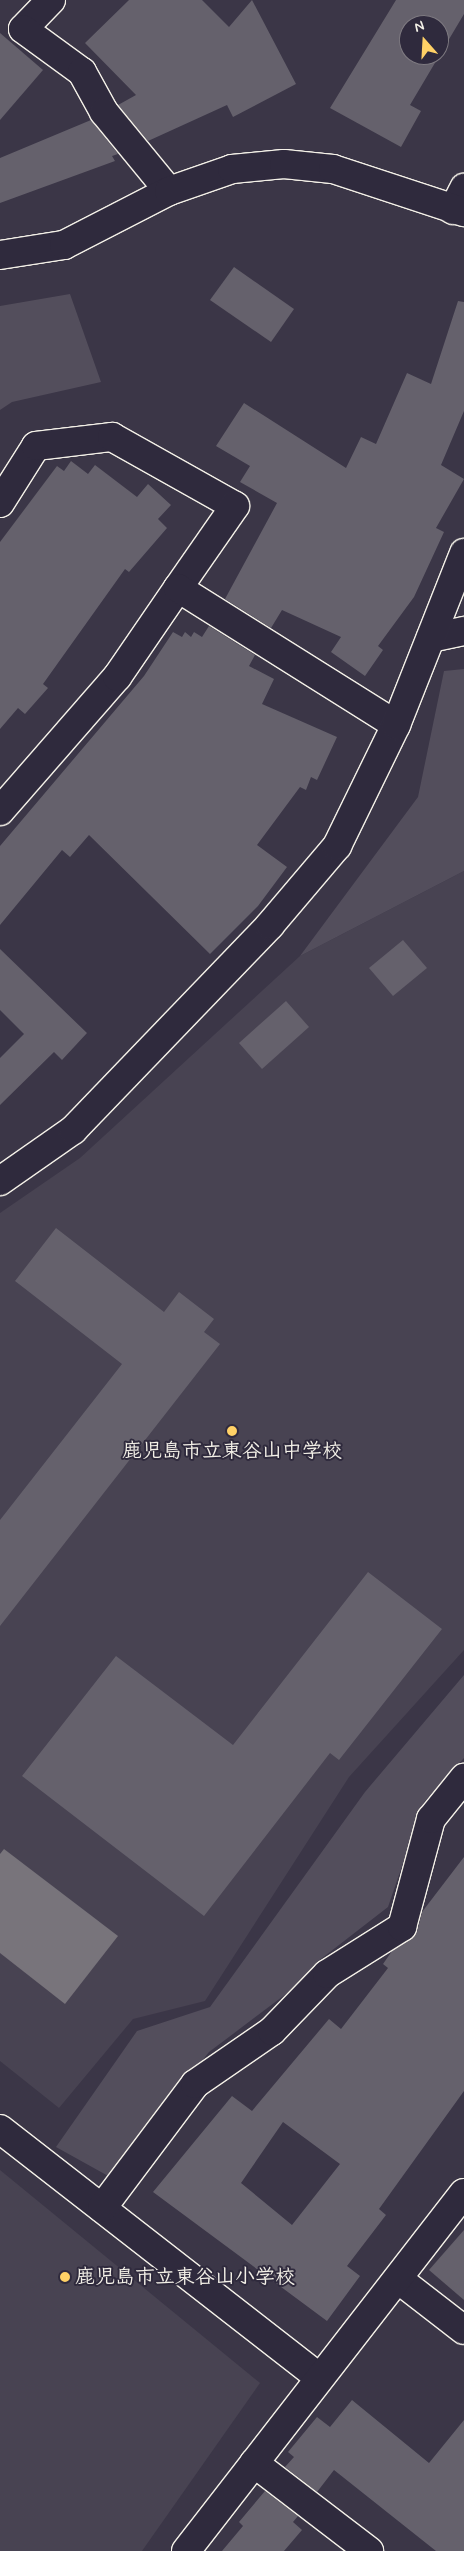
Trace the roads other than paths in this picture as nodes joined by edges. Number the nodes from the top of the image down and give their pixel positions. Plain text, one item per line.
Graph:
1 (51, 0) edge
2 (169, 191) junction
3 (460, 204) edge
4 (0, 255) edge
5 (0, 503) edge
6 (464, 554) edge
7 (178, 588) junction
8 (464, 630) edge
9 (431, 638) junction
10 (396, 724) junction
11 (0, 811) edge
12 (0, 1181) edge
13 (464, 1778) edge
14 (0, 2129) edge
15 (464, 2193) edge
16 (102, 2208) junction
17 (398, 2279) junction
18 (464, 2330) edge
19 (320, 2378) junction
20 (254, 2463) junction
21 (186, 2551) edge
22 (369, 2551) edge

1 - 2 street
2 - 3 street
2 - 4 street
5 - 7 street
6 - 9 street
7 - 10 street
7 - 11 street
8 - 9 street
9 - 10 street
10 - 12 street
13 - 16 street
14 - 16 street
15 - 17 street
16 - 19 street
17 - 18 street
17 - 19 street
19 - 20 street
20 - 21 street
20 - 22 street

